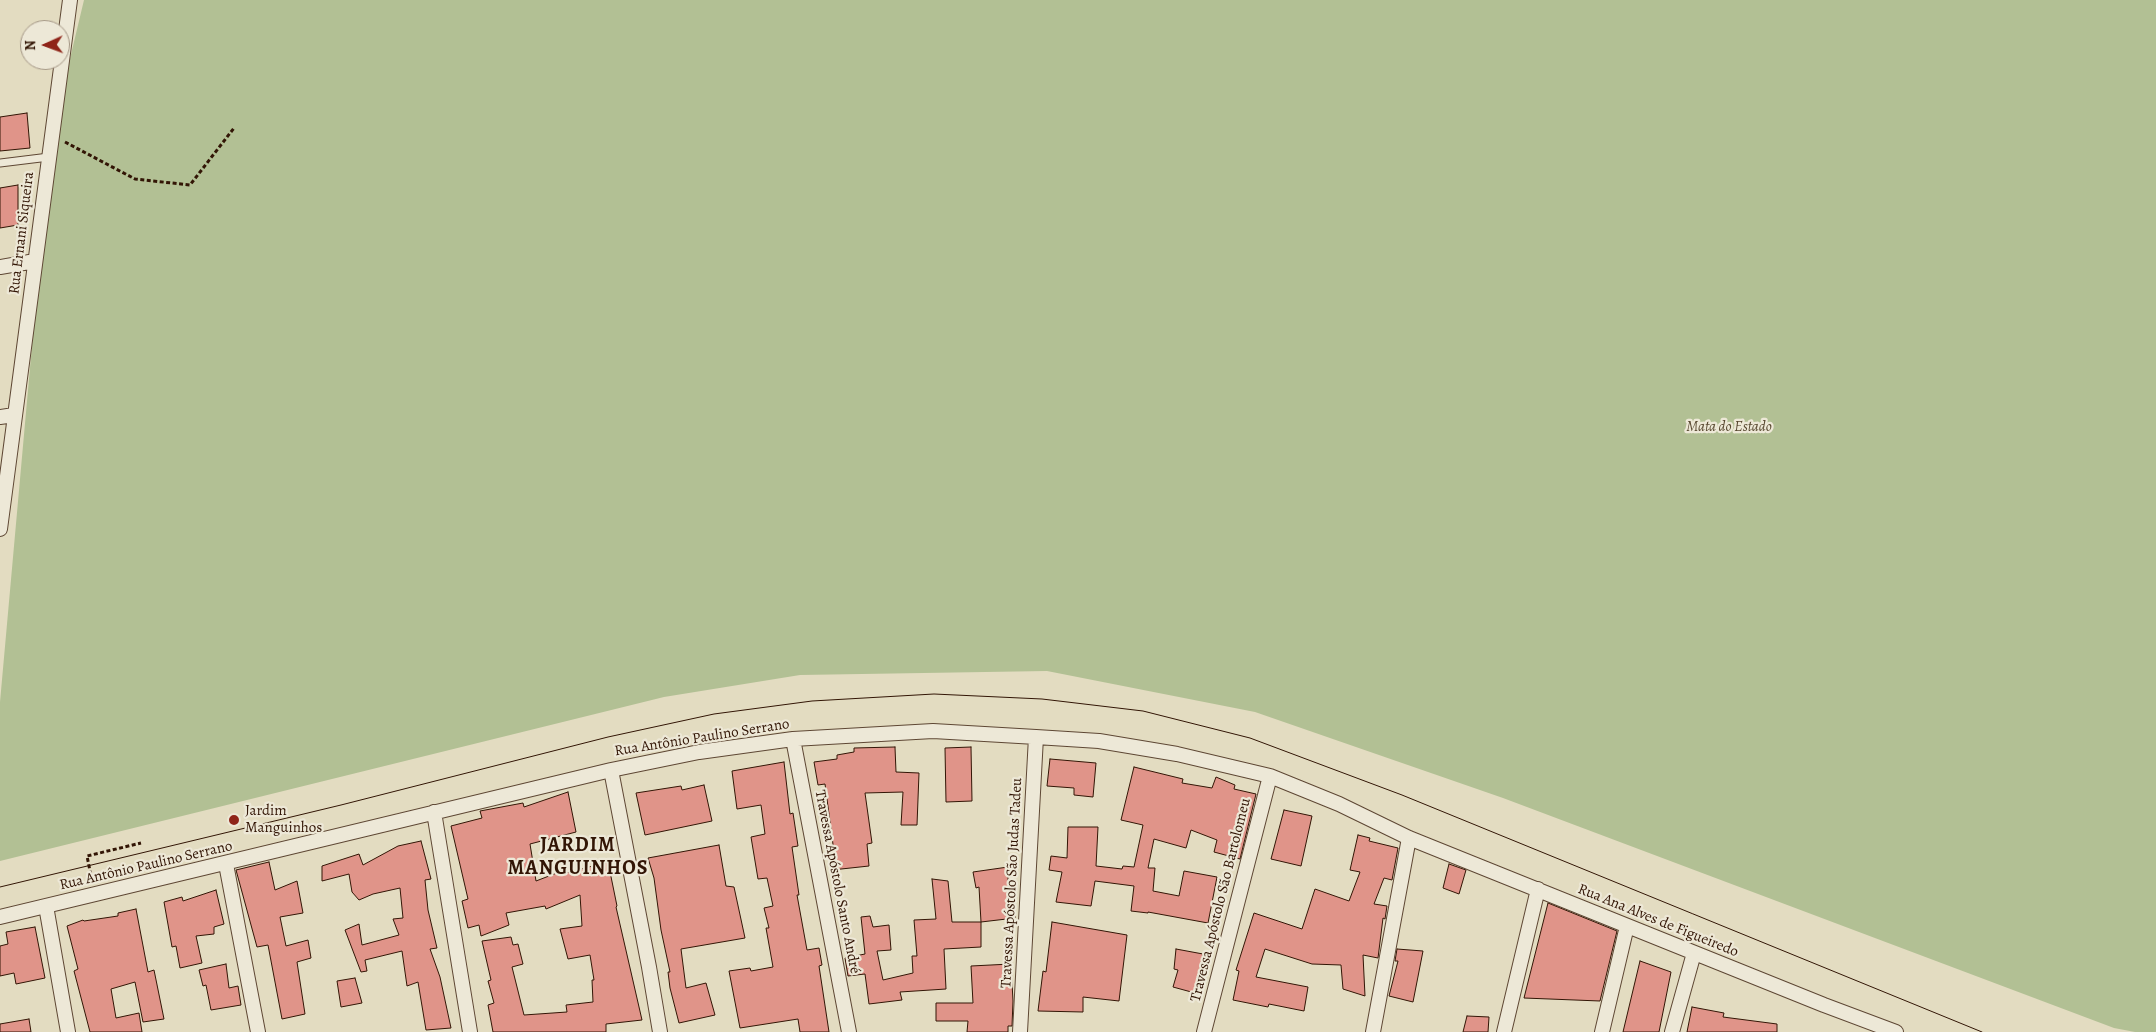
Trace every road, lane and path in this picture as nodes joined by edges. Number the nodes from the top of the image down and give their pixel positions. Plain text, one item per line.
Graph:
1 (70, 0) edge
2 (234, 128) dead end
3 (52, 134) junction
4 (49, 157) junction
5 (0, 163) edge
6 (35, 261) junction
7 (0, 267) edge
8 (14, 415) junction
9 (0, 417) edge
10 (0, 529) edge
11 (1036, 737) junction
12 (793, 739) junction
13 (611, 770) junction
14 (1270, 776) junction
15 (434, 812) junction
16 (1410, 838) junction
17 (141, 842) dead end
18 (226, 864) junction
19 (1538, 889) junction
20 (96, 894) junction
21 (46, 906) junction
22 (0, 917) edge
23 (1627, 926) junction
24 (1694, 953) junction
25 (68, 1032) edge
26 (258, 1032) edge
27 (470, 1032) edge
28 (660, 1032) edge
29 (849, 1032) edge
30 (1020, 1032) edge
31 (1204, 1032) edge
32 (1373, 1032) edge
33 (1504, 1032) edge
34 (1602, 1032) edge
35 (1672, 1032) edge
36 (1896, 1032) edge

1 - 3 street, Rua Ernani Siqueira
2 - 3 path
3 - 4 street, Rua Ernani Siqueira
4 - 5 lane
4 - 6 street, Rua Ernani Siqueira
6 - 7 street
6 - 8 street, Rua Ernani Siqueira
8 - 9 street
8 - 10 street, Rua Ernani Siqueira
11 - 12 street, Rua Antônio Paulino Serrano
11 - 14 street, Rua Antônio Paulino Serrano
11 - 30 street, Travessa Apóstolo São Judas Tadeu
12 - 13 street, Rua Antônio Paulino Serrano
12 - 29 street, Travessa Apóstolo Santo André
13 - 15 street, Rua Antônio Paulino Serrano
13 - 28 street
14 - 16 street, Rua Antônio Paulino Serrano
14 - 31 street, Travessa Apóstolo São Bartolomeu
15 - 18 street, Rua Antônio Paulino Serrano
15 - 27 street
16 - 19 street, Rua Ana Alves de Figueiredo
16 - 32 street
17 - 20 path
18 - 20 street, Rua Antônio Paulino Serrano
18 - 26 street
19 - 23 street, Rua Ana Alves de Figueiredo
19 - 33 street
20 - 21 street, Rua Antônio Paulino Serrano
21 - 22 street, Rua Antônio Paulino Serrano
21 - 25 street
23 - 24 street, Rua Ana Alves de Figueiredo
23 - 34 street
24 - 35 street
24 - 36 street, Rua Ana Alves de Figueiredo

